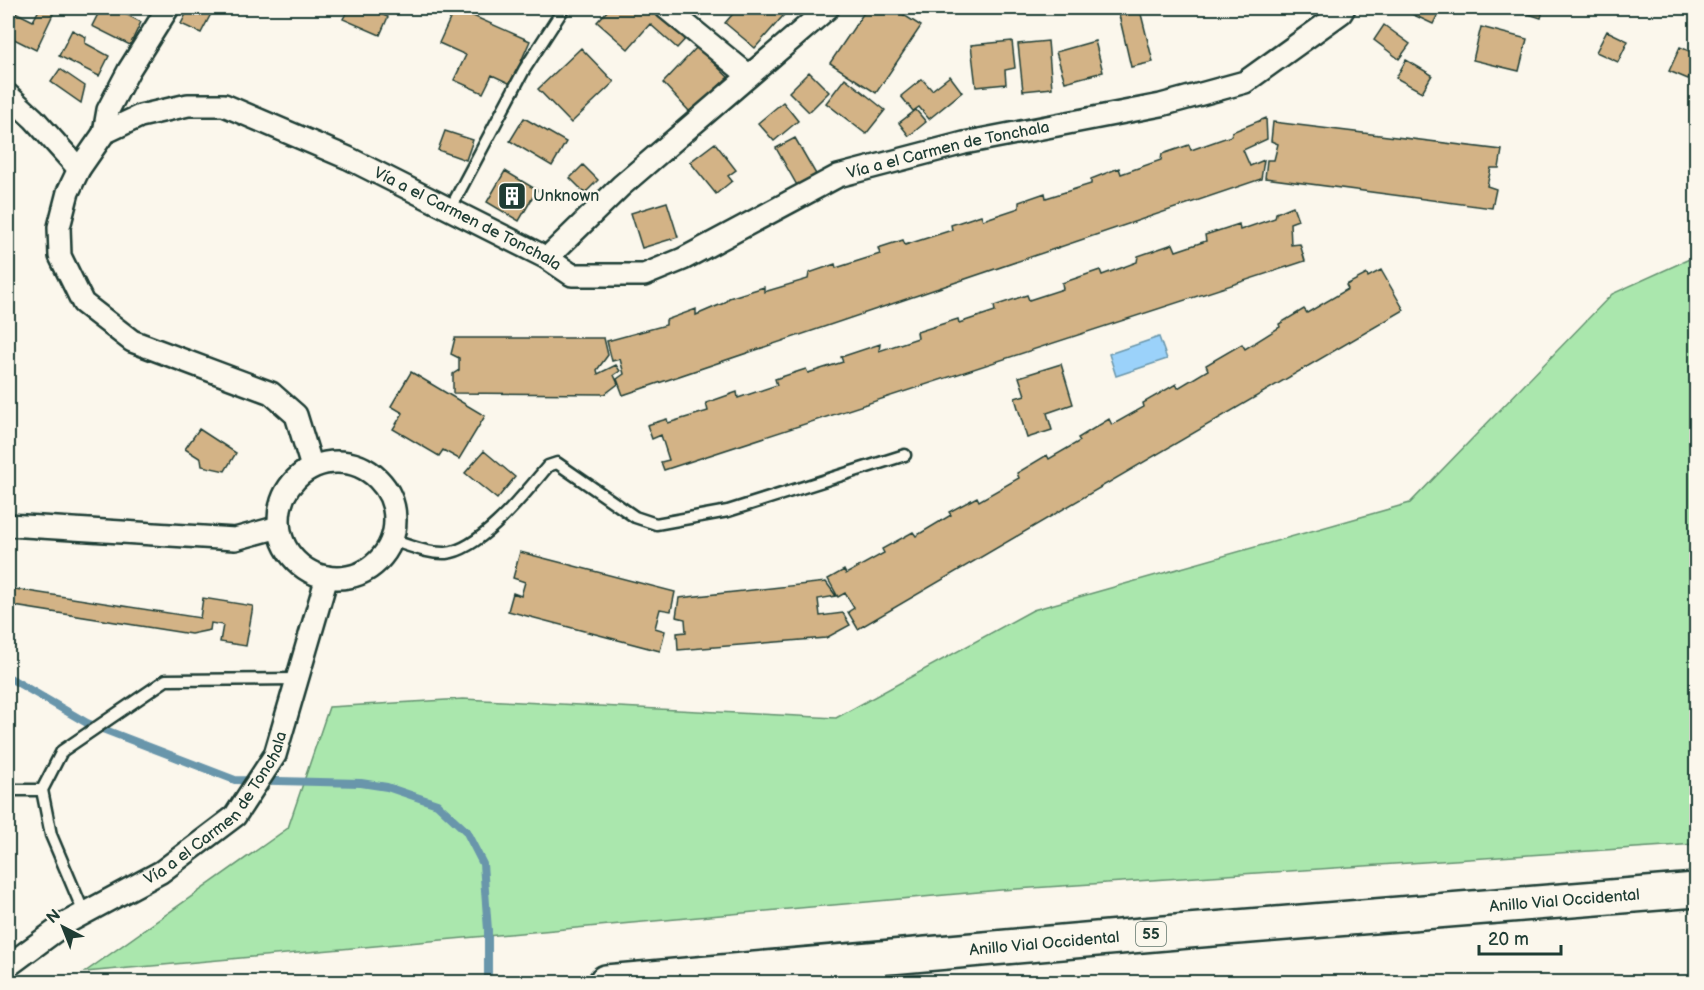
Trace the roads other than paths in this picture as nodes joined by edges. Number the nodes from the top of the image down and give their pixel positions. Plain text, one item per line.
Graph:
1 (168, 8) edge
2 (564, 8) edge
3 (666, 8) edge
4 (828, 8) edge
5 (1344, 8) edge
6 (748, 75) junction
7 (8, 95) edge
8 (104, 133) junction
9 (79, 169) junction
10 (450, 209) junction
11 (547, 258) junction
12 (905, 455) dead end
13 (312, 467) junction
14 (8, 525) edge
15 (279, 527) junction
16 (391, 540) junction
17 (327, 577) junction
18 (297, 679) junction
19 (8, 790) edge
20 (42, 790) junction
21 (1696, 890) edge
22 (84, 913) junction
23 (8, 966) edge
24 (606, 982) edge

1 - 8 street
2 - 10 lane
3 - 6 street
4 - 6 street
5 - 11 street, Vía a el Carmen de Tonchala
6 - 11 street
7 - 9 street
8 - 9 street, Vía a el Carmen de Tonchala
8 - 10 street, Vía a el Carmen de Tonchala
9 - 13 street, Vía a el Carmen de Tonchala
10 - 11 street, Vía a el Carmen de Tonchala
12 - 16 lane
13 - 15 street
13 - 16 street
14 - 15 street
15 - 17 street
16 - 17 street
17 - 18 street, Vía a el Carmen de Tonchala
18 - 20 lane
18 - 22 street, Vía a el Carmen de Tonchala
19 - 20 lane
20 - 22 lane
21 - 24 highway, Anillo Vial Occidental / 55
22 - 23 street, Vía a el Carmen de Tonchala

